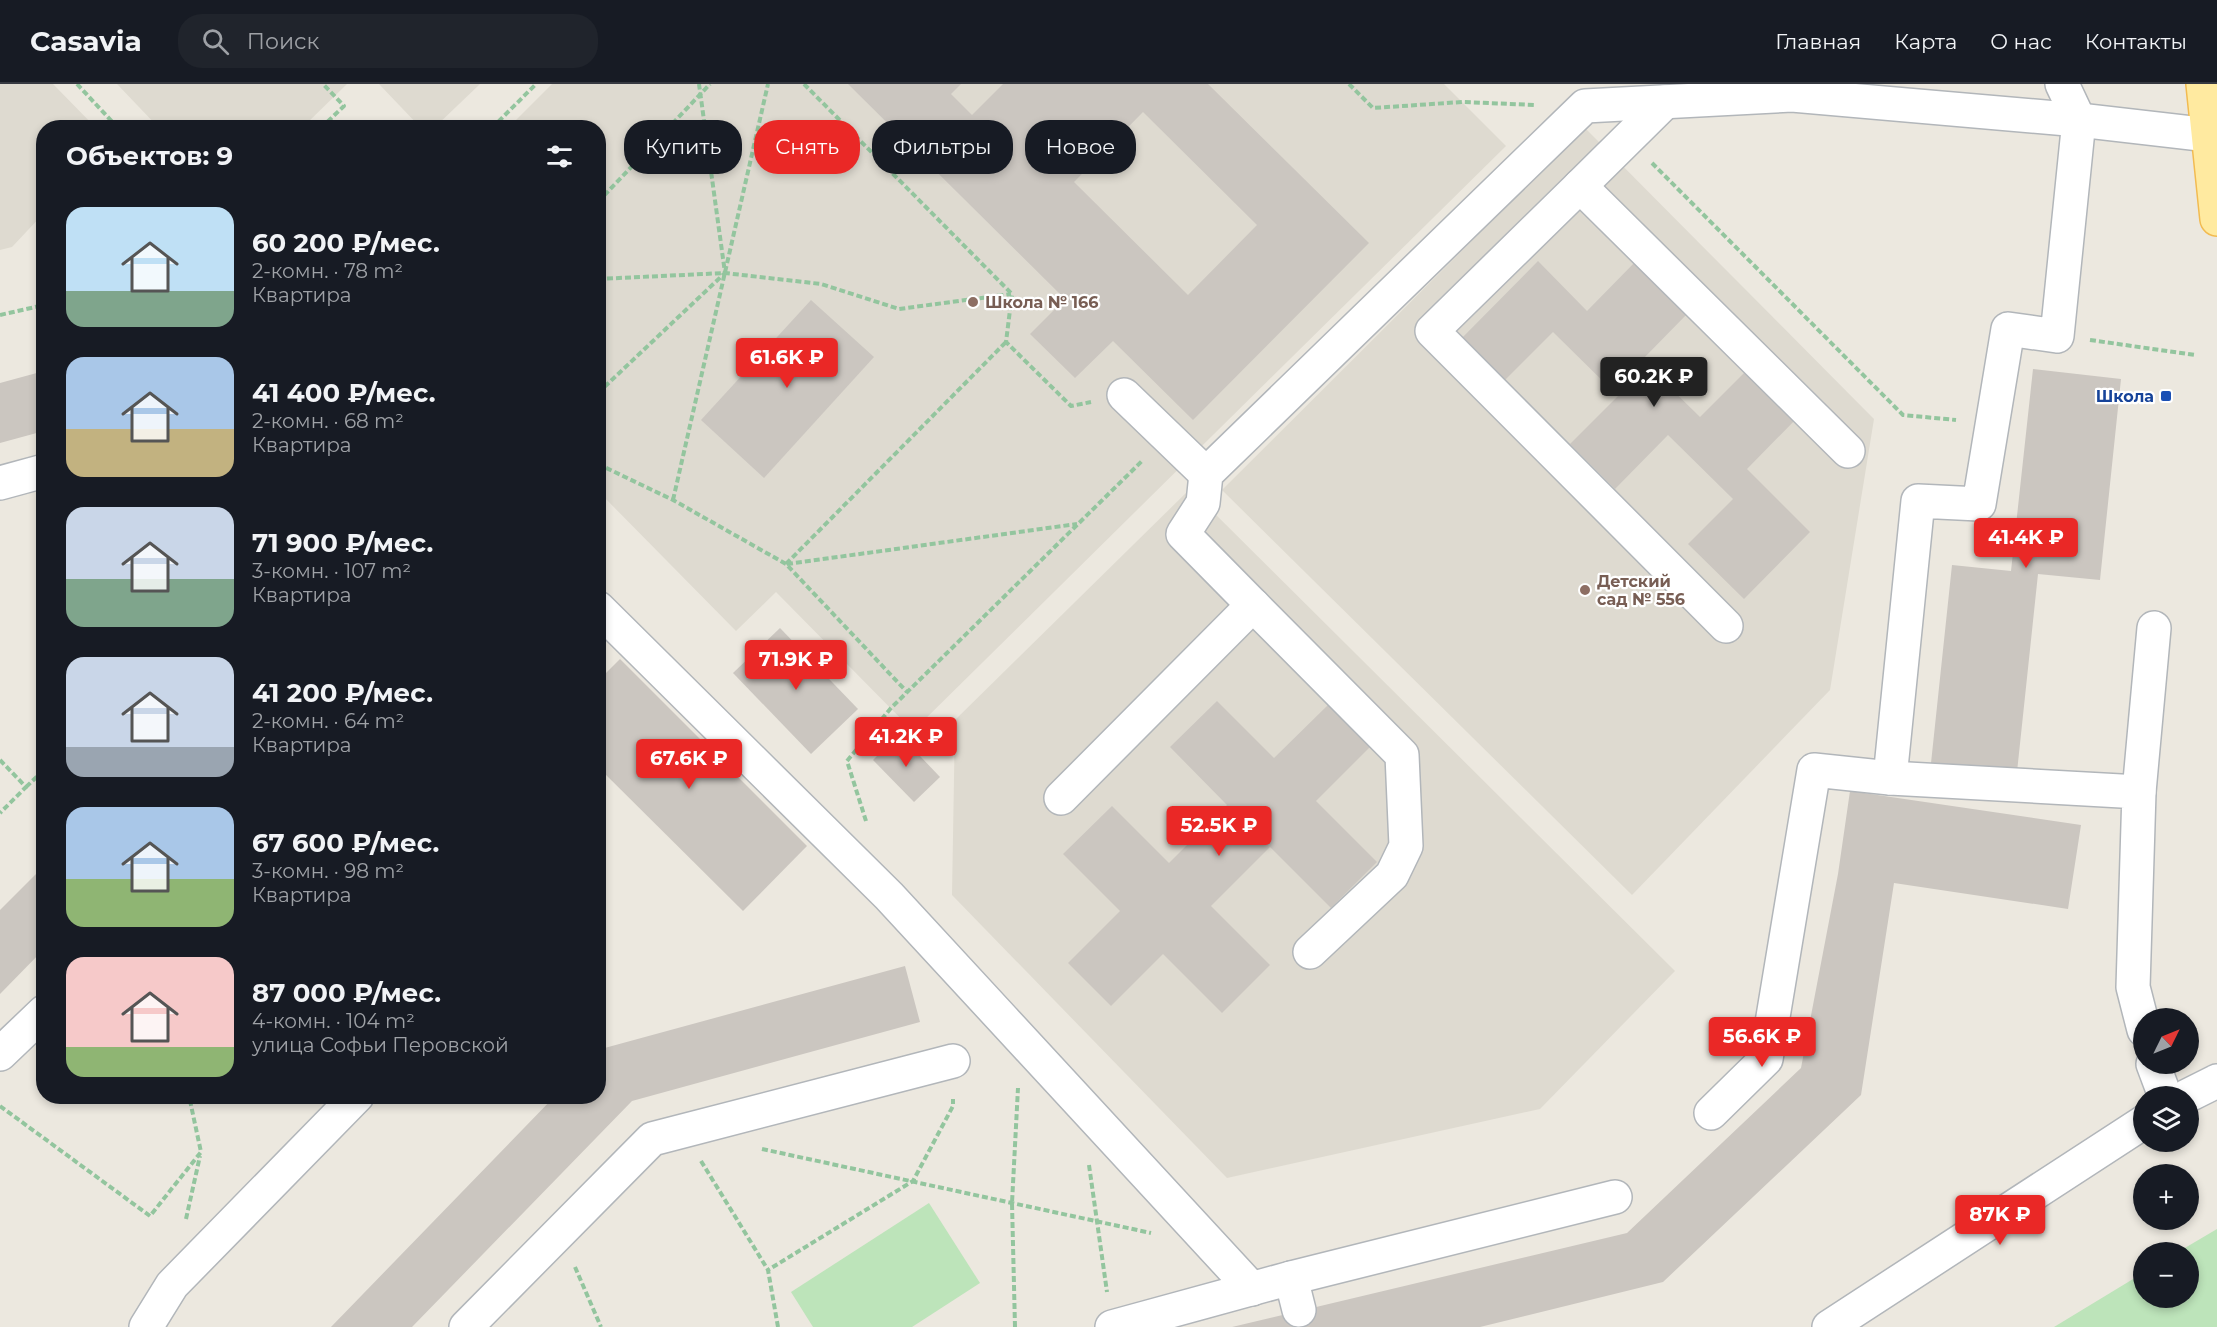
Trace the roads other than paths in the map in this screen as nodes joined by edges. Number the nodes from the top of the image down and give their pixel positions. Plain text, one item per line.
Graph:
1 (2062, 84) edge
2 (2203, 84) edge
3 (1665, 102) junction
4 (2079, 120) junction
5 (2213, 134) edge
6 (1580, 186) junction
7 (2217, 219) edge
8 (1124, 395) road end
9 (1848, 452) dead end
10 (36, 473) edge
11 (1206, 474) junction
12 (0, 483) edge
13 (1253, 605) junction
14 (606, 616) edge
15 (1726, 626) dead end
16 (2154, 628) dead end
17 (1890, 778) junction
18 (2139, 792) junction
19 (1061, 798) dead end
20 (1310, 952) dead end
21 (2138, 1008) edge
22 (36, 1020) edge
23 (0, 1054) edge
24 (953, 1060) road end
25 (2217, 1081) edge
26 (2199, 1090) edge
27 (349, 1104) edge
28 (1711, 1113) dead end
29 (2133, 1129) edge
30 (1615, 1197) dead end
31 (1291, 1278) junction
32 (1252, 1289) junction
33 (1299, 1310) dead end
34 (146, 1327) edge
35 (466, 1327) edge
36 (1112, 1327) edge
37 (1829, 1327) edge

1 - 4 street
2 - 5 main road
3 - 4 street
3 - 6 street
3 - 11 street
4 - 5 street
4 - 17 street
5 - 7 main road
6 - 9 street
6 - 15 street
8 - 11 street
10 - 12 street
11 - 13 street
13 - 19 street
13 - 20 street
14 - 32 street
16 - 18 street
17 - 18 street
17 - 28 street
18 - 21 street
22 - 23 street
24 - 35 street
25 - 26 street
27 - 34 street
29 - 37 street
30 - 31 street
31 - 32 street
31 - 33 street
32 - 36 street

